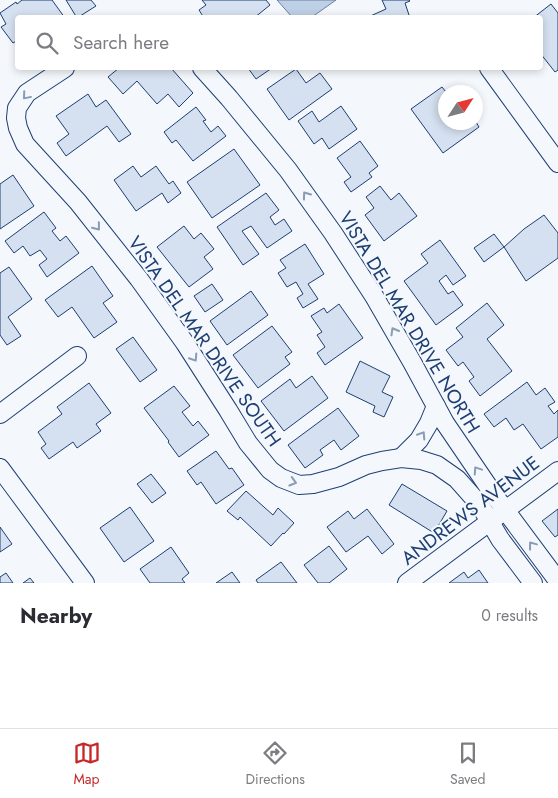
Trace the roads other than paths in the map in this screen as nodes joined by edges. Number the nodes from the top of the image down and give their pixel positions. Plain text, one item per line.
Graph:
1 (61, 70) edge
2 (204, 70) edge
3 (490, 70) edge
4 (558, 163) edge
5 (77, 356) dead end
6 (436, 406) junction
7 (0, 414) edge
8 (401, 458) junction
9 (0, 468) edge
10 (558, 471) edge
11 (505, 510) junction
12 (490, 522) junction
13 (558, 581) edge
14 (85, 583) edge
15 (407, 583) edge
16 (533, 583) edge

1 -> 8 street, VISTA DEL MAR DRIVE SOUTH
6 -> 2 street, VISTA DEL MAR DRIVE NORTH
3 - 4 street
5 - 7 street
8 -> 6 street
11 -> 6 street, VISTA DEL MAR DRIVE NORTH
8 - 12 street, VISTA DEL MAR DRIVE SOUTH
9 - 14 street
10 - 11 street, ANDREWS AVENUE
11 - 12 street, ANDREWS AVENUE
13 -> 11 street, VISTA DEL MAR DRIVE NORTH
12 - 15 street, ANDREWS AVENUE
12 - 16 street

